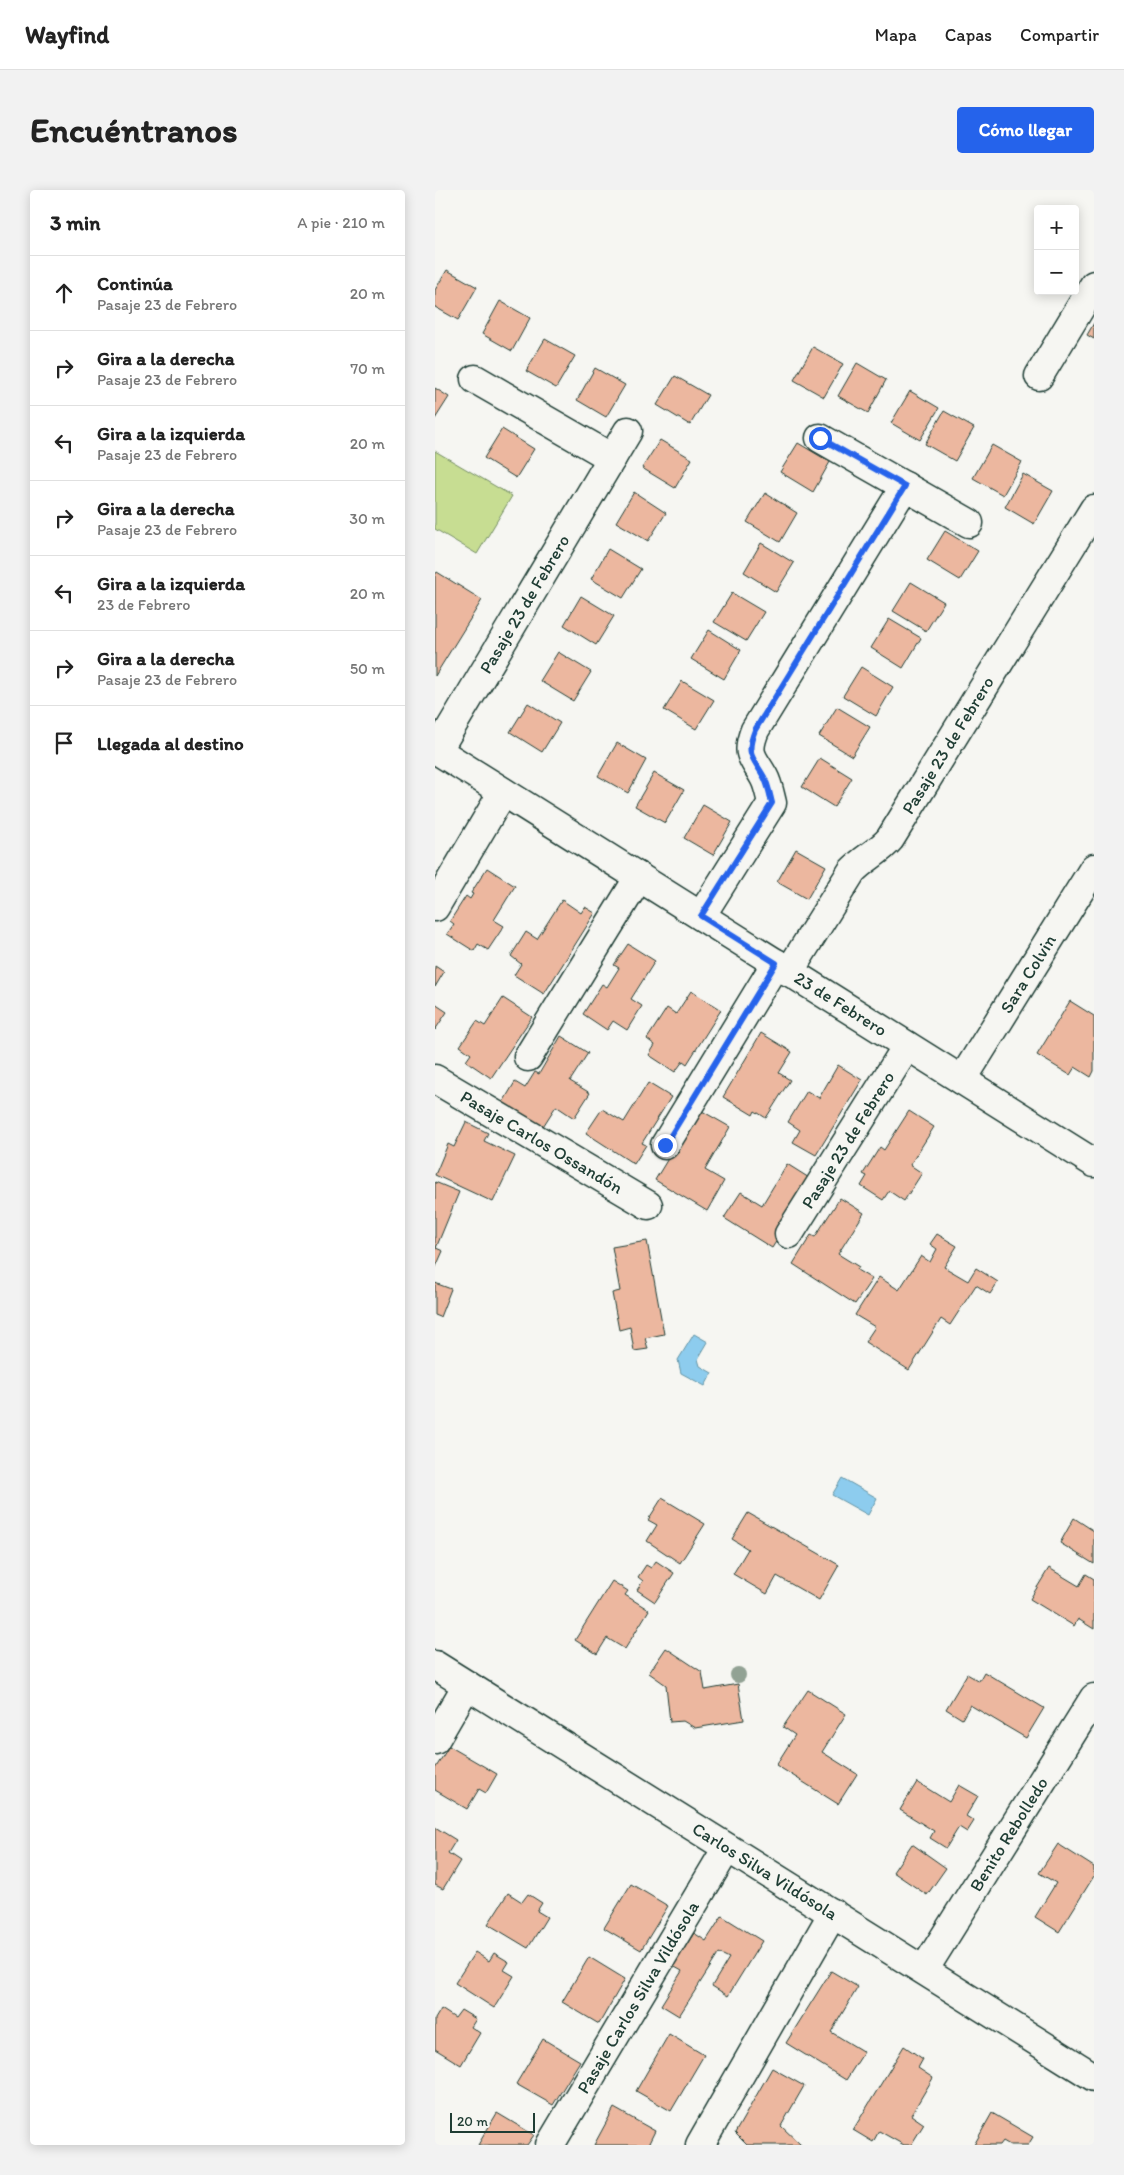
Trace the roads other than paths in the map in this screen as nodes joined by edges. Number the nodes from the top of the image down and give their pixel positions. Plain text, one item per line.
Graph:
1 (1094, 285) edge
2 (1039, 376) dead end
3 (475, 379) dead end
4 (628, 431) dead end
5 (820, 438) dead end
6 (612, 458) junction
7 (905, 486) junction
8 (1094, 509) edge
9 (969, 523) dead end
10 (436, 750) edge
11 (503, 792) junction
12 (1094, 868) edge
13 (639, 877) junction
14 (435, 907) edge
15 (701, 916) junction
16 (783, 968) junction
17 (907, 1046) junction
18 (527, 1058) dead end
19 (435, 1078) edge
20 (962, 1080) junction
21 (665, 1145) dead end
22 (1094, 1163) edge
23 (648, 1205) dead end
24 (789, 1234) dead end
25 (435, 1665) edge
26 (467, 1685) junction
27 (1094, 1698) edge
28 (435, 1740) edge
29 (727, 1848) junction
30 (833, 1914) junction
31 (924, 1970) junction
32 (1094, 2076) edge
33 (550, 2145) edge
34 (700, 2145) edge

1 - 2 street
3 - 6 street
4 - 6 street, Pasaje 23 de Febrero
5 - 7 street
6 - 10 street, Pasaje 23 de Febrero
7 - 9 street
7 - 15 street
8 - 16 street, Pasaje 23 de Febrero
10 - 11 street, 23 de Febrero
11 - 13 street, 23 de Febrero
11 - 14 street
12 - 20 street, Sara Colvin
13 - 15 street, 23 de Febrero
13 - 18 street
15 - 16 street, 23 de Febrero
16 - 17 street, 23 de Febrero
16 - 21 street, Pasaje 23 de Febrero
17 - 20 street, 23 de Febrero
17 - 24 street, Pasaje 23 de Febrero
19 - 23 street, Pasaje Carlos Ossandón
20 - 22 street, 23 de Febrero
25 - 26 street, Carlos Silva Vildósola
26 - 28 street
26 - 29 street, Carlos Silva Vildósola
27 - 31 street, Benito Rebolledo
29 - 30 street, Carlos Silva Vildósola
29 - 33 street, Pasaje Carlos Silva Vildósola
30 - 31 street, Carlos Silva Vildósola
30 - 34 street
31 - 32 street, Carlos Silva Vildósola

